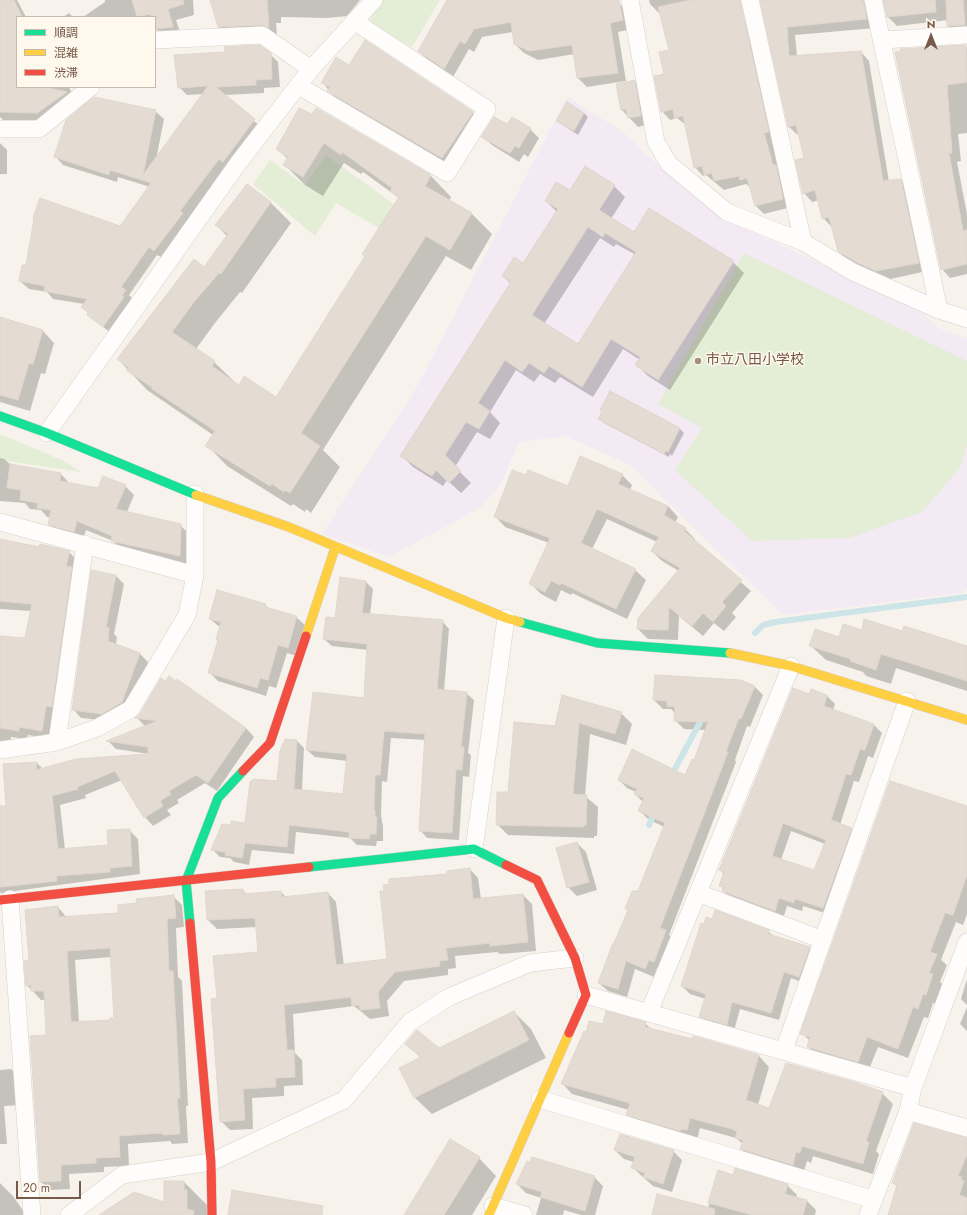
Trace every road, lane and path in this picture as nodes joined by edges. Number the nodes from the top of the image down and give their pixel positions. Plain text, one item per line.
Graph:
1 (374, 0) edge
2 (630, 0) edge
3 (750, 0) edge
4 (873, 0) edge
5 (354, 21) junction
6 (967, 35) edge
7 (156, 40) edge
8 (882, 40) junction
9 (311, 69) junction
10 (299, 86) junction
11 (90, 88) edge
12 (0, 129) edge
13 (803, 242) junction
14 (939, 310) junction
15 (967, 319) edge
16 (0, 416) edge
17 (47, 433) junction
18 (195, 494) junction
19 (0, 522) edge
20 (85, 544) junction
21 (335, 548) junction
22 (195, 575) junction
23 (506, 618) junction
24 (792, 666) junction
25 (907, 701) junction
26 (967, 720) edge
27 (58, 742) junction
28 (0, 750) edge
29 (474, 849) junction
30 (186, 881) junction
31 (698, 893) junction
32 (5, 899) edge
33 (823, 940) junction
34 (967, 942) edge
35 (575, 958) junction
36 (586, 995) junction
37 (649, 1012) junction
38 (784, 1050) junction
39 (913, 1088) junction
40 (540, 1099) junction
41 (908, 1111) junction
42 (967, 1128) edge
43 (211, 1162) junction
44 (871, 1207) edge
45 (491, 1211) edge
46 (32, 1215) edge
47 (69, 1215) edge
48 (212, 1215) edge
49 (524, 1215) edge

1 - 5 street
2 - 13 street
3 - 13 street
4 - 8 street
5 - 9 street
5 - 10 street
6 - 8 street
7 - 9 street
8 - 14 street
9 - 10 street
10 - 17 street
11 - 12 street
13 - 14 street
14 - 15 street
16 - 17 street
17 - 18 street
18 - 21 street
18 - 22 street
19 - 20 street
20 - 22 street
20 - 27 street
21 - 23 street
21 - 30 street
22 - 27 street
23 - 24 street
23 - 29 street
24 - 25 street
24 - 31 street
25 - 26 street
25 - 33 street
27 - 28 street
29 - 30 street
29 - 35 street
30 - 32 street
30 - 43 street
31 - 33 street
31 - 37 street
32 - 46 street
33 - 38 street
34 - 39 street
35 - 36 street
35 - 43 street
36 - 37 street
36 - 40 street
37 - 38 street
38 - 39 street
39 - 41 street
40 - 44 street
40 - 45 street
41 - 42 street
41 - 44 street
43 - 47 street
43 - 48 street
45 - 49 street

